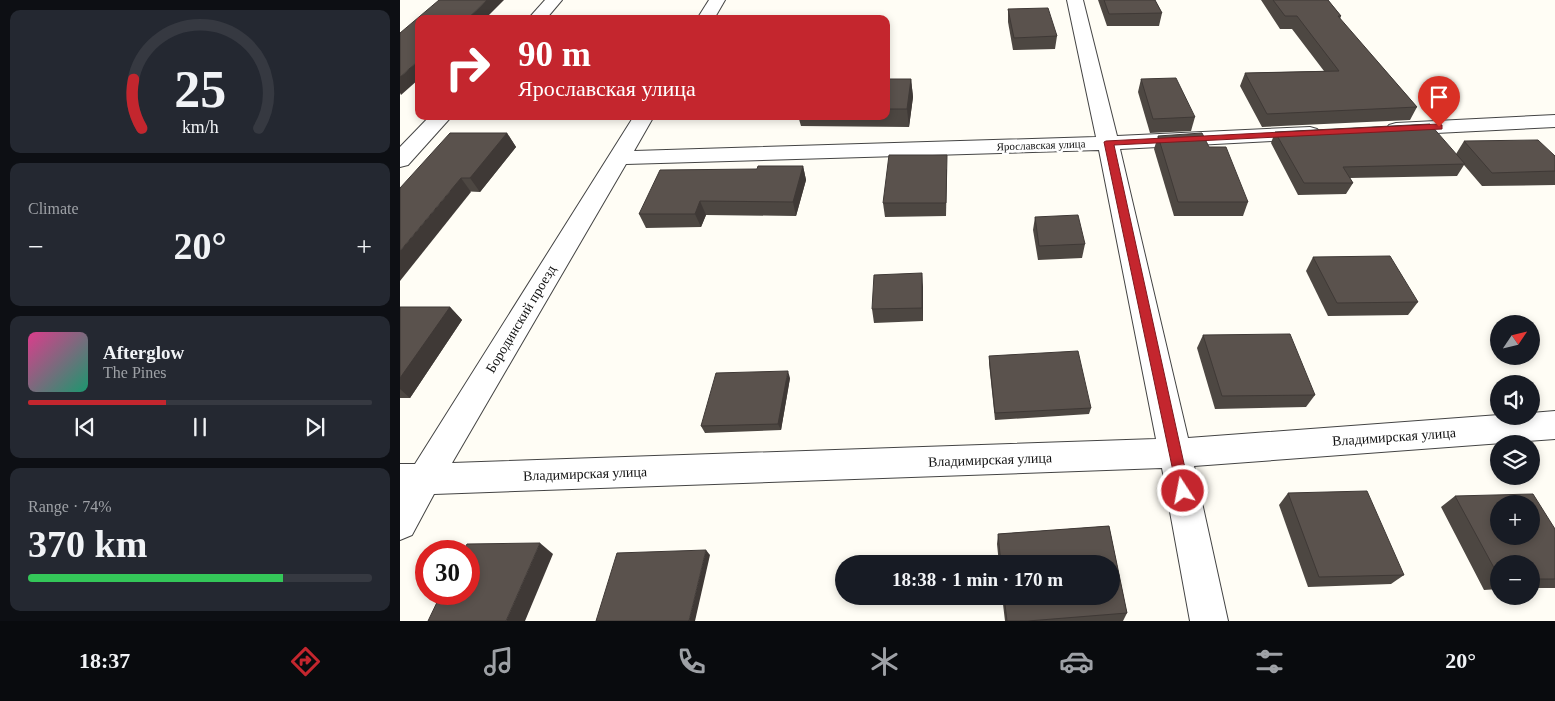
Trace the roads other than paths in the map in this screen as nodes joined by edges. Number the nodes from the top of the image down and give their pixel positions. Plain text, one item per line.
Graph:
1 (554, 0) edge
2 (717, 0) edge
3 (1075, 0) edge
4 (540, 15) edge
5 (708, 15) edge
6 (438, 120) edge
7 (642, 120) edge
8 (1555, 121) edge
9 (1376, 130) edge
10 (1327, 132) edge
11 (1109, 142) junction
12 (618, 158) junction
13 (400, 160) edge
14 (1555, 425) edge
15 (1176, 453) junction
16 (412, 480) edge
17 (400, 522) edge
18 (1209, 621) edge

1 - 4 street
2 - 5 street
3 - 11 street
6 - 13 street
7 - 12 street, Бородинский проезд
8 - 9 street
10 - 11 street, Ярославская улица
11 - 12 street, Ярославская улица
11 - 15 street
12 - 16 street, Бородинский проезд
14 - 15 street, Владимирская улица
15 - 16 street, Владимирская улица
15 - 18 street
16 - 17 street, Бородинский проезд

